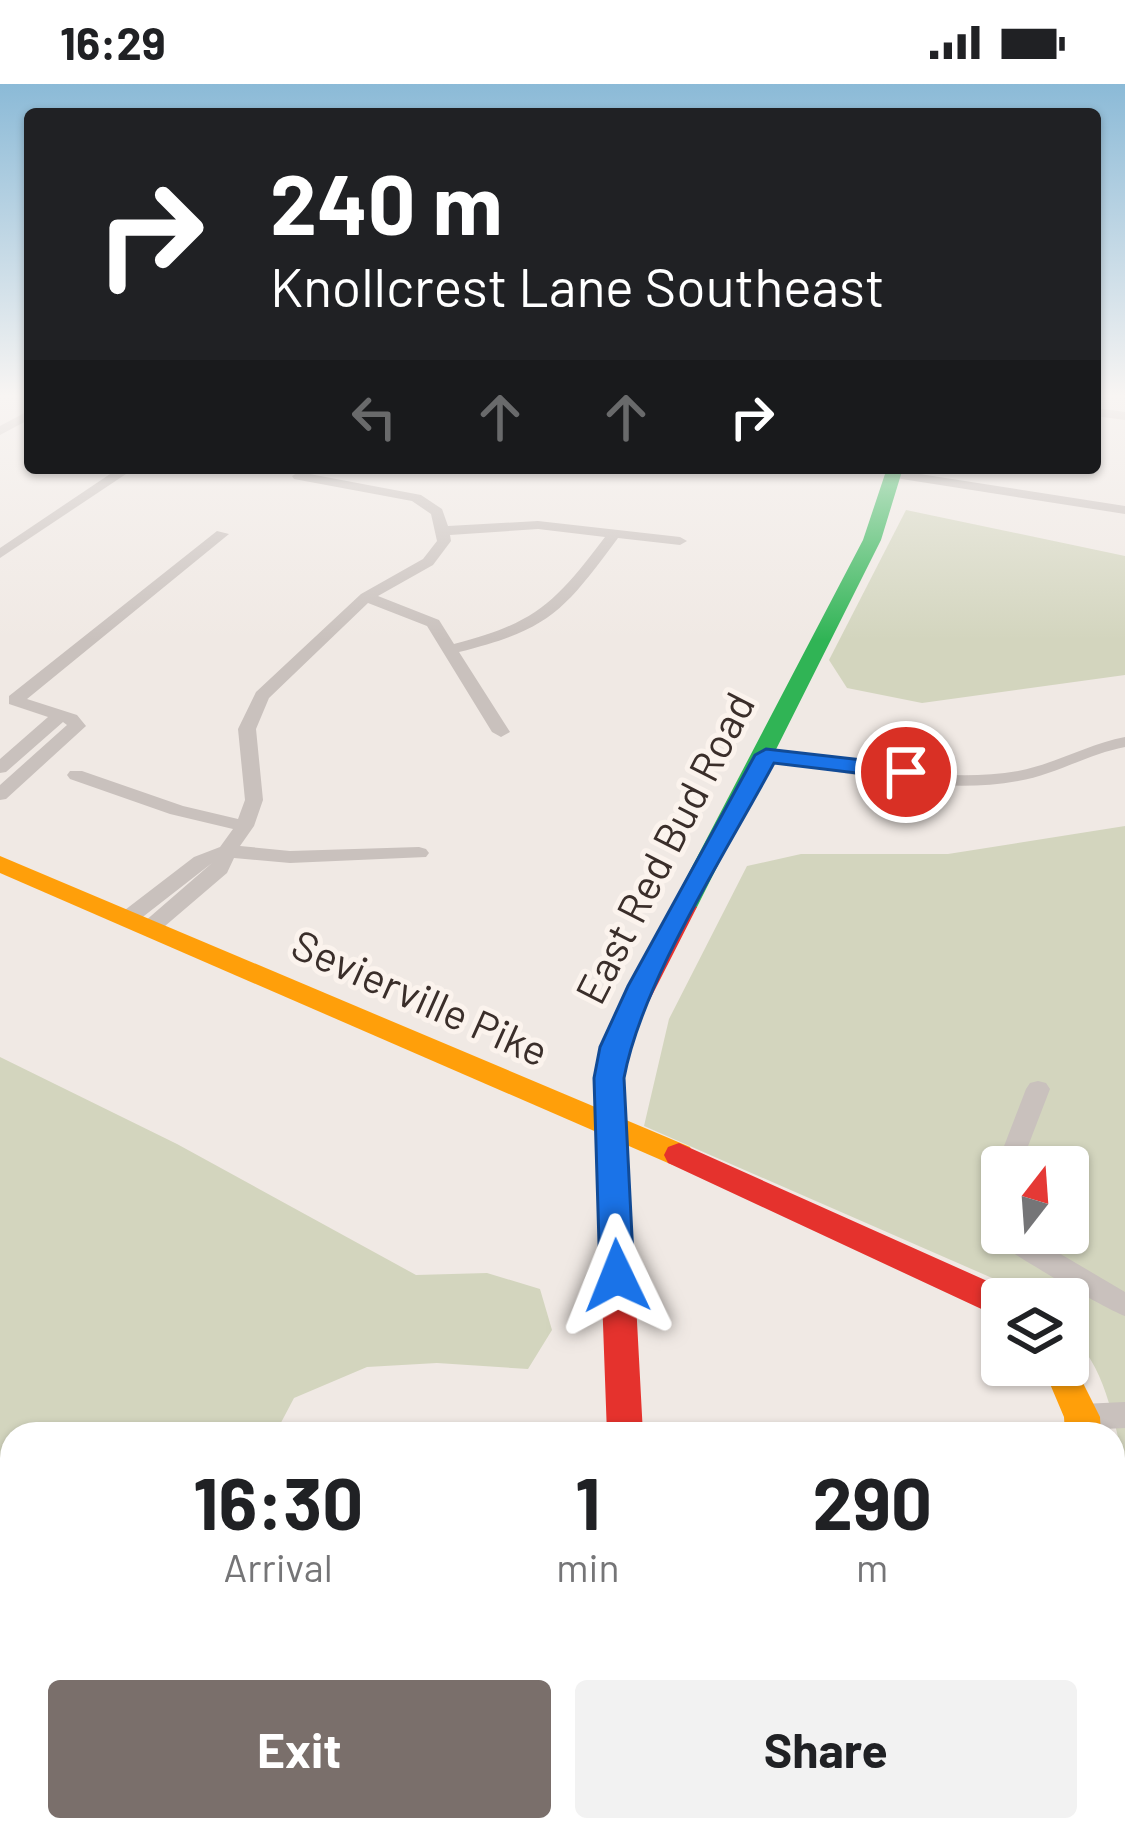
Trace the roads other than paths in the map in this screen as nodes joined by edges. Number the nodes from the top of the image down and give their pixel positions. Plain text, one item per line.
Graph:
1 (118, 475) edge
2 (894, 475) edge
3 (919, 475) edge
4 (298, 476) edge
5 (1125, 510) edge
6 (442, 531) junction
7 (615, 533) junction
8 (222, 534) dead end
9 (680, 541) dead end
10 (0, 554) edge
11 (366, 597) junction
12 (452, 649) junction
13 (59, 716) junction
14 (501, 732) dead end
15 (1125, 742) edge
16 (766, 755) junction
17 (0, 768) edge
18 (76, 775) dead end
19 (0, 795) edge
20 (244, 826) junction
21 (227, 850) junction
22 (419, 853) dead end
23 (0, 864) edge
24 (140, 922) junction
25 (1039, 1089) dead end
26 (610, 1126) junction
27 (1016, 1146) edge
28 (1042, 1254) edge
29 (981, 1292) edge
30 (1125, 1305) edge
31 (1068, 1386) edge
32 (1125, 1415) edge
33 (624, 1422) edge
34 (1081, 1422) edge
35 (1095, 1422) edge

1 - 10 street
2 - 16 street, East Red Bud Road
3 - 5 street
4 - 6 street
6 - 7 street
6 - 11 street
7 - 9 street
7 - 12 street
8 - 13 street
11 - 12 street
11 - 20 street
12 - 14 street
13 - 17 street
13 - 19 street
15 - 16 street
16 - 26 street, East Red Bud Road
18 - 20 street
20 - 21 street
21 - 22 street
21 - 24 street
23 - 24 street, Sevierville Pike
24 - 26 street, Sevierville Pike
25 - 27 street
26 - 29 street, Sevierville Pike
26 - 33 street, East Red Bud Road
28 - 30 street
31 - 34 street
32 - 35 street

